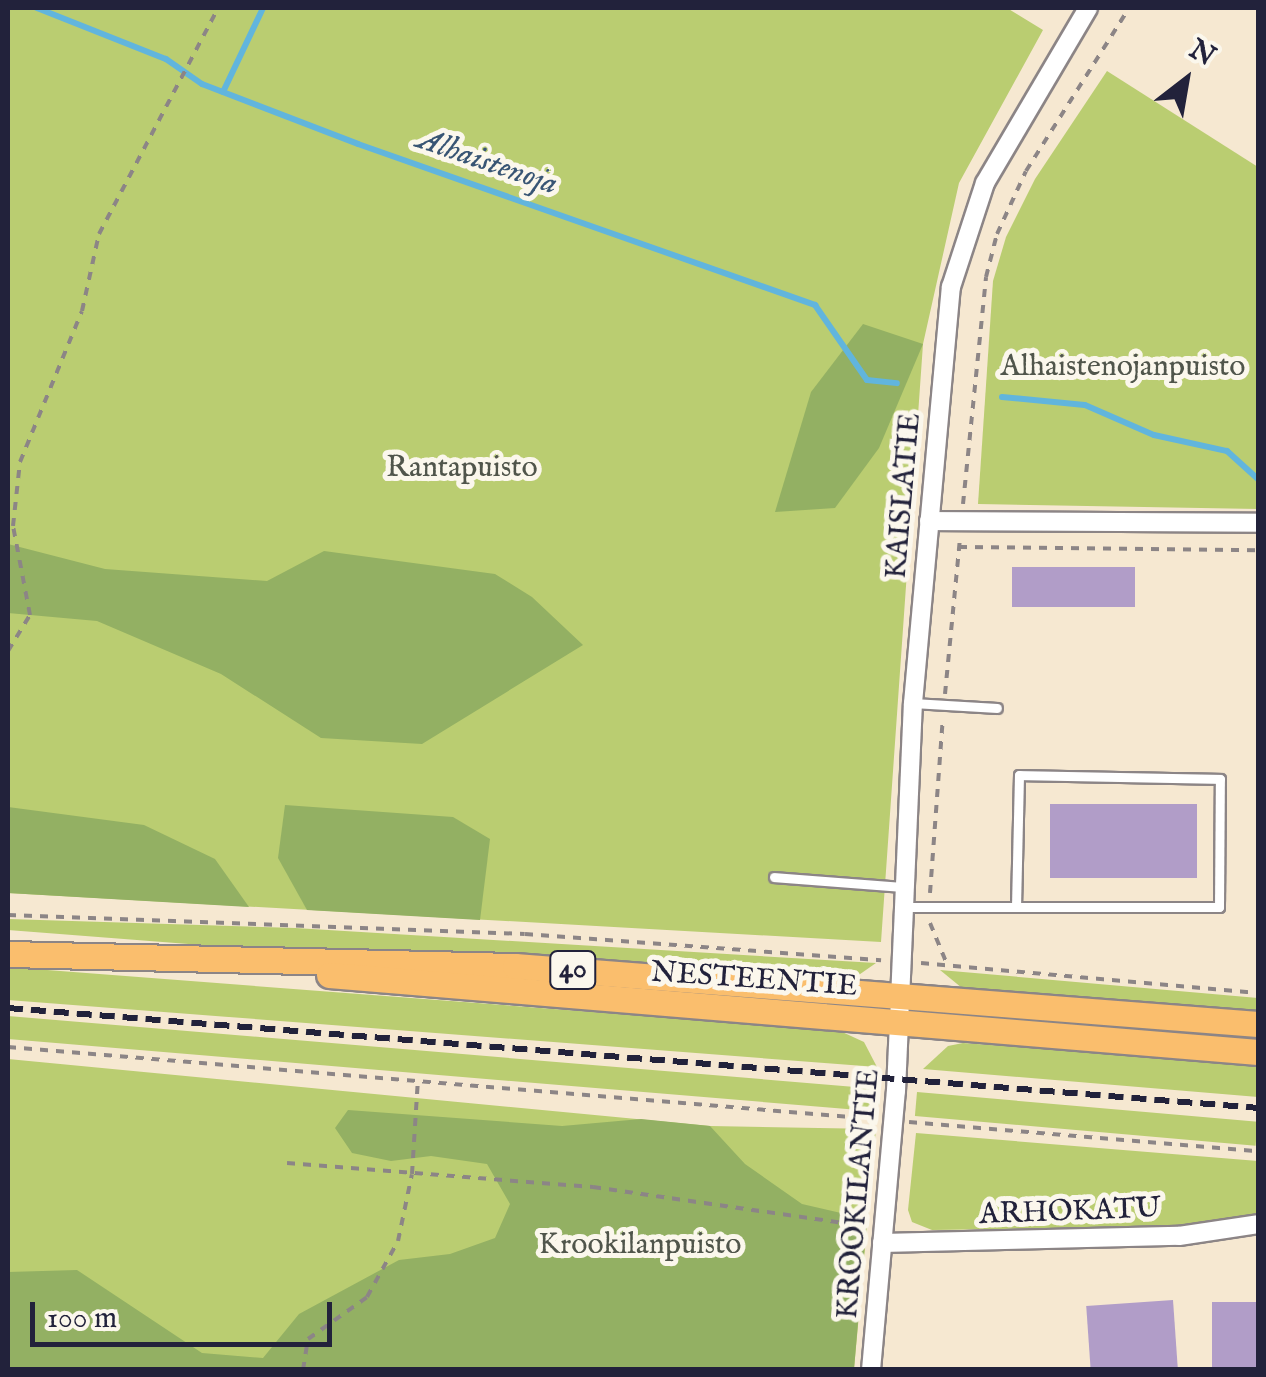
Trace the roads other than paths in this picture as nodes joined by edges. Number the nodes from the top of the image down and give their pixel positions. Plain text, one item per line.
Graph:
1 (1088, 8) edge
2 (929, 520) junction
3 (1258, 524) edge
4 (913, 703) junction
5 (997, 708) dead end
6 (774, 877) dead end
7 (906, 887) junction
8 (1016, 904) junction
9 (905, 907) junction
10 (8, 945) edge
11 (8, 954) edge
12 (70, 955) junction
13 (245, 962) junction
14 (901, 992) junction
15 (899, 1024) junction
16 (1258, 1024) edge
17 (1258, 1052) edge
18 (1258, 1224) edge
19 (883, 1236) junction
20 (871, 1370) edge

1 - 2 street, KAISLATIE
2 - 3 street
2 - 4 street, KAISLATIE
4 - 5 lane
4 - 7 street, KAISLATIE
6 - 7 lane
7 - 9 street, KAISLATIE
8 - 8 lane
8 - 9 lane
9 - 14 street, KAISLATIE
10 - 12 main road, NESTEENTIE / 40
11 - 12 main road, NESTEENTIE / 40
12 - 13 main road, NESTEENTIE / 40
13 - 14 main road, NESTEENTIE / 40
13 - 15 main road, NESTEENTIE / 40
14 - 15 street, KAISLATIE
14 - 16 main road, NESTEENTIE / 40
15 - 17 main road, NESTEENTIE / 40
15 - 19 street, KROOKILANTIE
18 - 19 street, ARHOKATU
19 - 20 street, KROOKILANTIE

